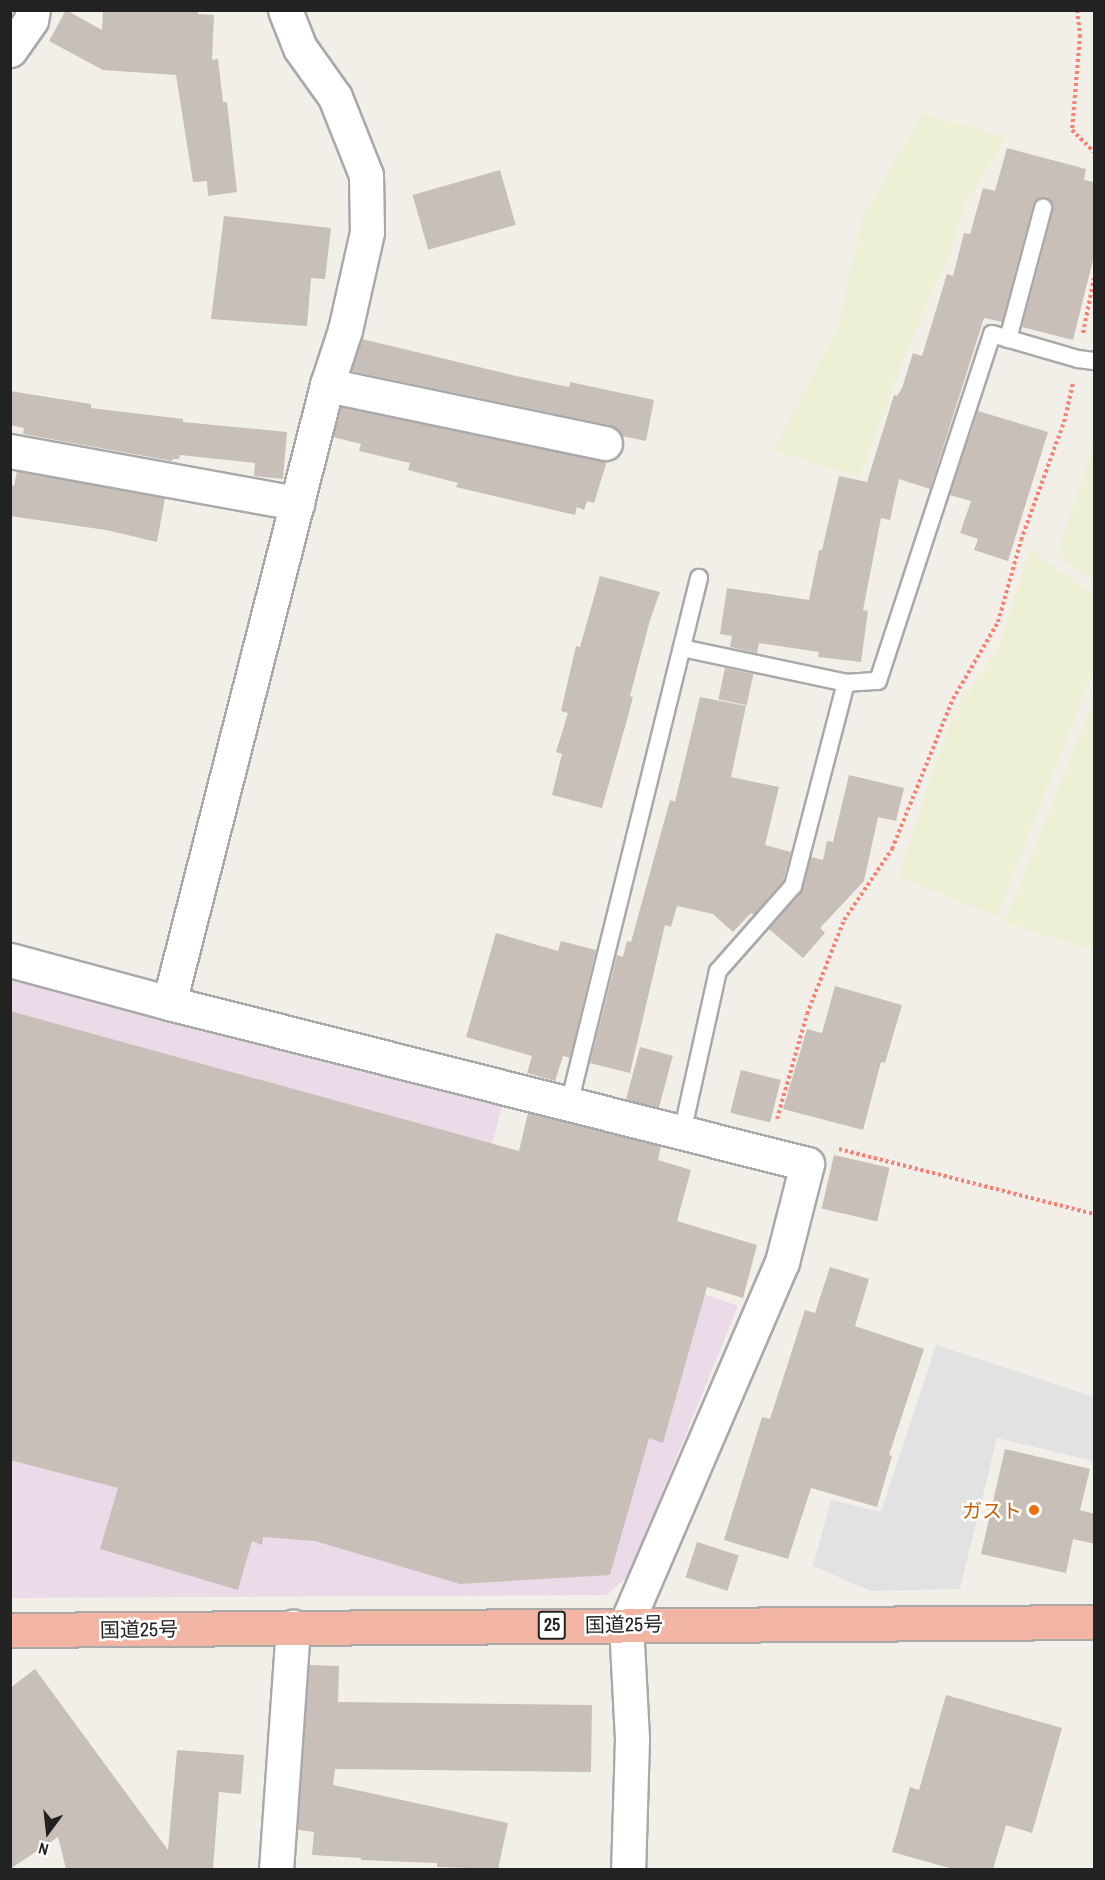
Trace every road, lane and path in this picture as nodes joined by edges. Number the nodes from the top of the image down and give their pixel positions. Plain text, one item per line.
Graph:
1 (33, 10) edge
2 (285, 10) edge
3 (1077, 10) edge
4 (10, 50) edge
5 (1095, 152) edge
6 (1043, 208) dead end
7 (1095, 278) edge
8 (1008, 339) junction
9 (1086, 360) edge
10 (327, 385) junction
11 (605, 443) dead end
12 (10, 451) edge
13 (297, 503) junction
14 (699, 578) dead end
15 (682, 648) junction
16 (846, 683) junction
17 (10, 960) edge
18 (169, 1003) junction
19 (569, 1104) junction
20 (682, 1133) junction
21 (768, 1154) junction
22 (807, 1164) junction
23 (1095, 1214) edge
24 (1095, 1622) edge
25 (626, 1624) junction
26 (293, 1627) junction
27 (10, 1630) edge
28 (276, 1869) edge
29 (628, 1869) edge

1 - 4 street
2 - 10 street
3 - 5 path
6 - 8 lane
7 - 9 path
8 - 9 lane
8 - 16 lane
9 - 21 path
10 - 11 street
10 - 13 street
12 - 13 street
13 - 18 street
14 - 15 lane
15 - 16 lane
15 - 19 lane
16 - 20 lane
17 - 18 street
18 - 19 street
19 - 20 street
20 - 21 street
21 - 22 street
22 - 23 path
22 - 25 street
24 - 25 highway, 国道25号 / 25
25 - 26 highway, 国道25号 / 25
25 - 29 street
26 - 27 highway, 国道25号 / 25
26 - 28 street

